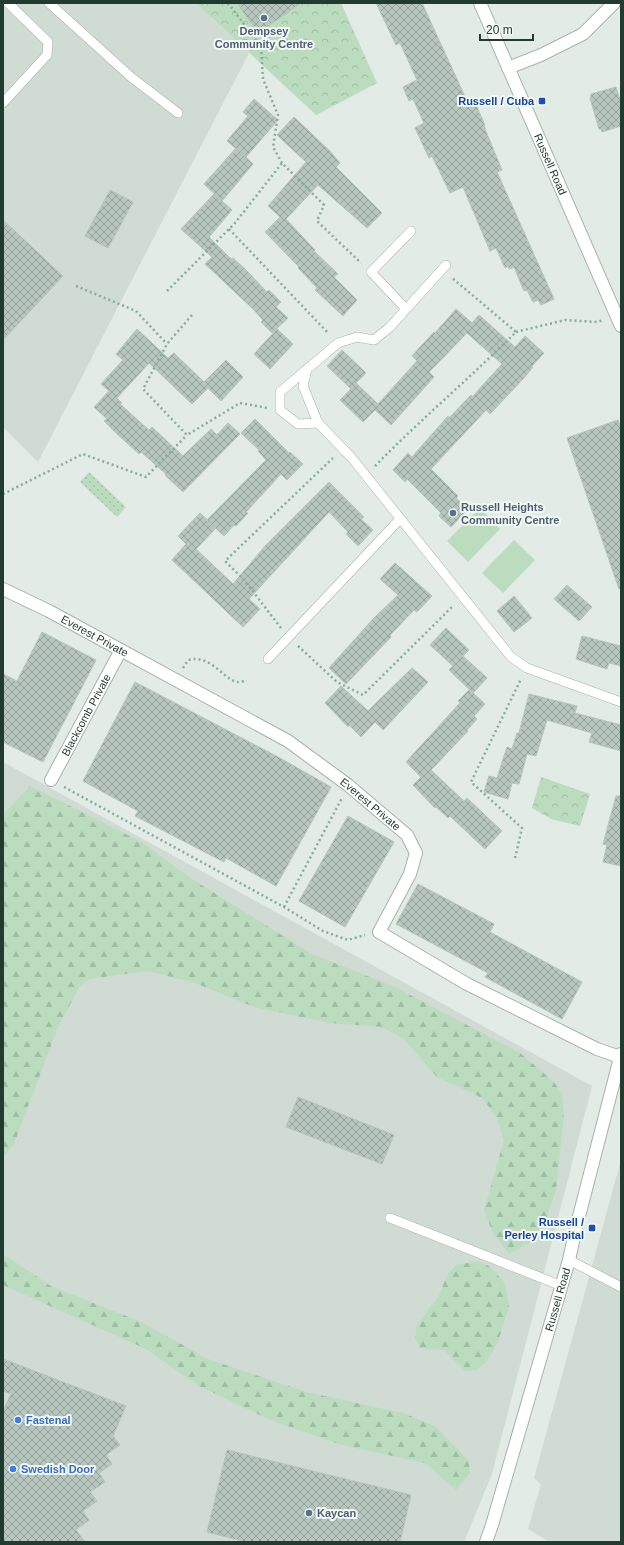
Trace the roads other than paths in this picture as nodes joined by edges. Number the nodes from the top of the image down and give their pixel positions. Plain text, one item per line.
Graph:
1 (8, 3) edge
2 (49, 3) edge
3 (480, 3) edge
4 (614, 3) edge
5 (508, 68) junction
6 (3, 103) edge
7 (178, 113) dead end
8 (411, 231) dead end
9 (444, 267) road end
10 (406, 309) junction
11 (621, 326) edge
12 (307, 369) junction
13 (318, 423) junction
14 (400, 519) junction
15 (3, 589) edge
16 (121, 650) junction
17 (268, 659) dead end
18 (621, 702) edge
19 (51, 780) road end
20 (621, 1055) edge
21 (390, 1218) dead end
22 (569, 1260) junction
23 (562, 1286) junction
24 (621, 1287) edge
25 (486, 1542) edge

1 - 6 lane
2 - 7 lane
3 - 5 street, Russell Road
4 - 5 street
5 - 11 street, Russell Road
8 - 10 lane
9 - 10 lane
10 - 12 lane
12 - 13 lane
12 - 13 lane
13 - 14 lane
14 - 17 lane
14 - 18 lane
15 - 16 street, Everest Private
16 - 19 street, Blackcomb Private
16 - 20 street, Everest Private
20 - 22 street, Russell Road
21 - 23 lane
22 - 23 street, Russell Road
22 - 24 lane
23 - 25 street, Russell Road

